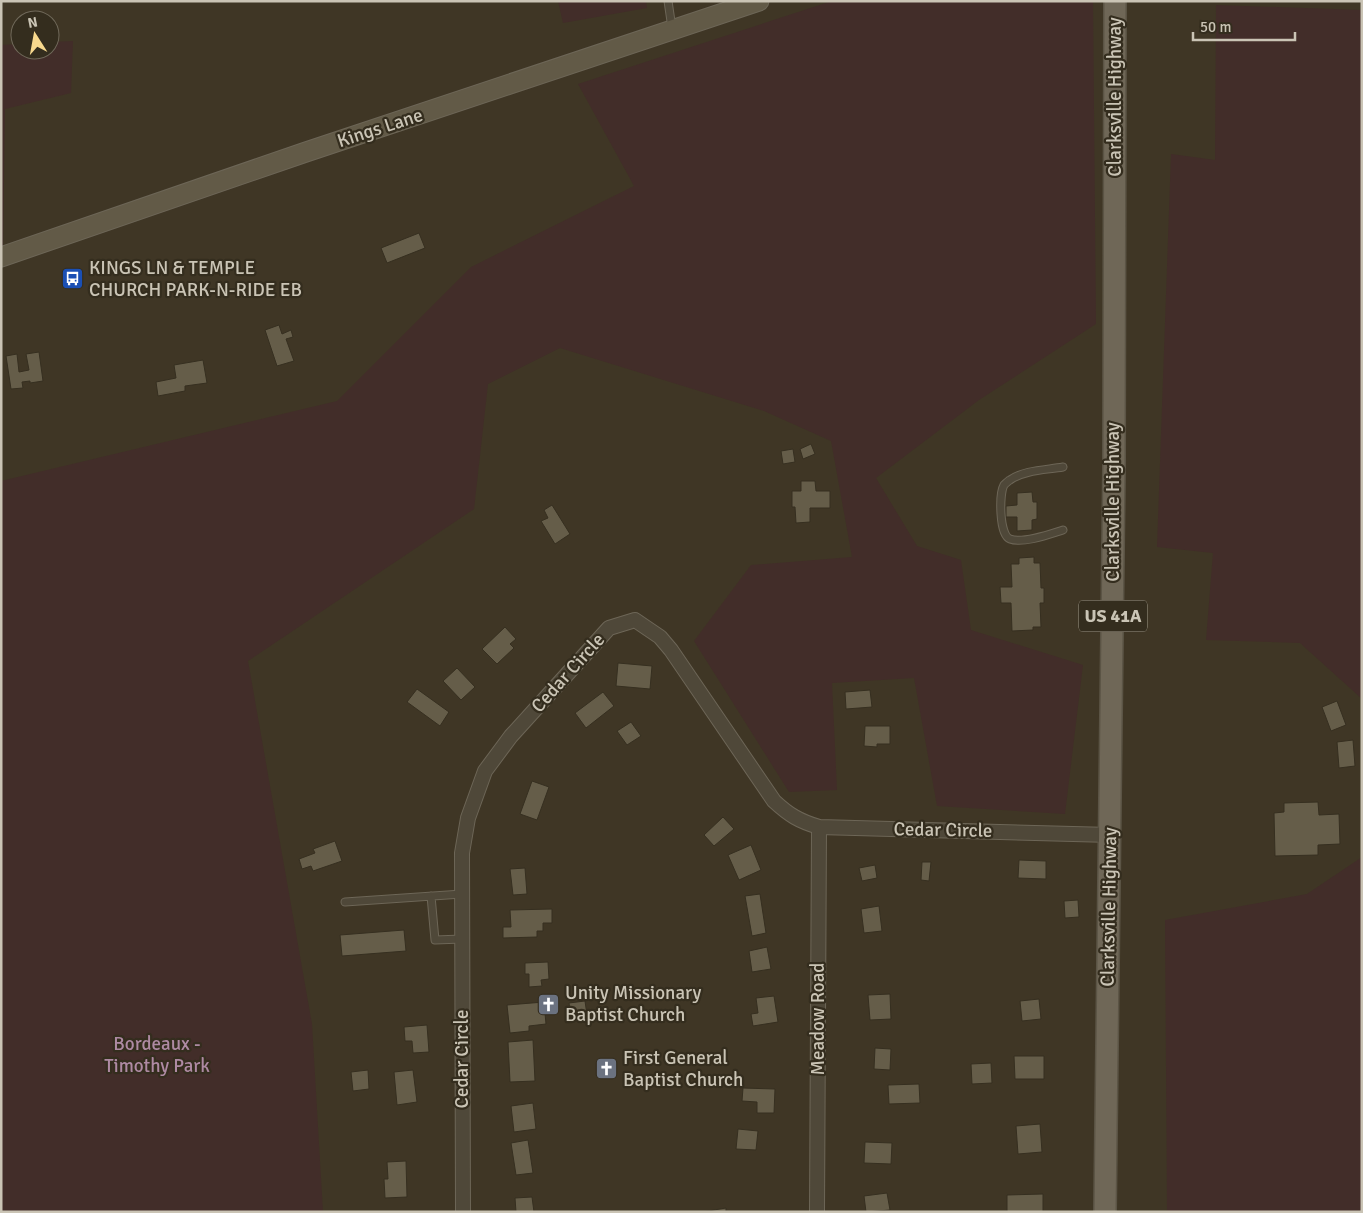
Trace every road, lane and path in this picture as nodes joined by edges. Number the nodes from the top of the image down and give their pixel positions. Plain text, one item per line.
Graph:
1 (668, 1) edge
2 (759, 1) edge
3 (1115, 1) edge
4 (673, 31) junction
5 (1, 257) edge
6 (1063, 467) dead end
7 (1063, 530) dead end
8 (819, 827) junction
9 (1111, 834) junction
10 (462, 894) junction
11 (431, 896) junction
12 (345, 902) dead end
13 (462, 939) junction
14 (462, 1212) edge
15 (817, 1212) edge
16 (1105, 1212) edge

1 - 4 lane
2 - 4 street, Kings Lane
3 - 9 main road, Clarksville Highway / US 41A
4 - 5 street, Kings Lane
6 - 7 lane
8 - 9 street, Cedar Circle
8 - 10 street, Cedar Circle
8 - 15 street, Meadow Road
9 - 16 main road, Clarksville Highway / US 41A
10 - 11 lane
10 - 13 street, Cedar Circle
11 - 12 lane
11 - 13 lane
13 - 14 street, Cedar Circle

